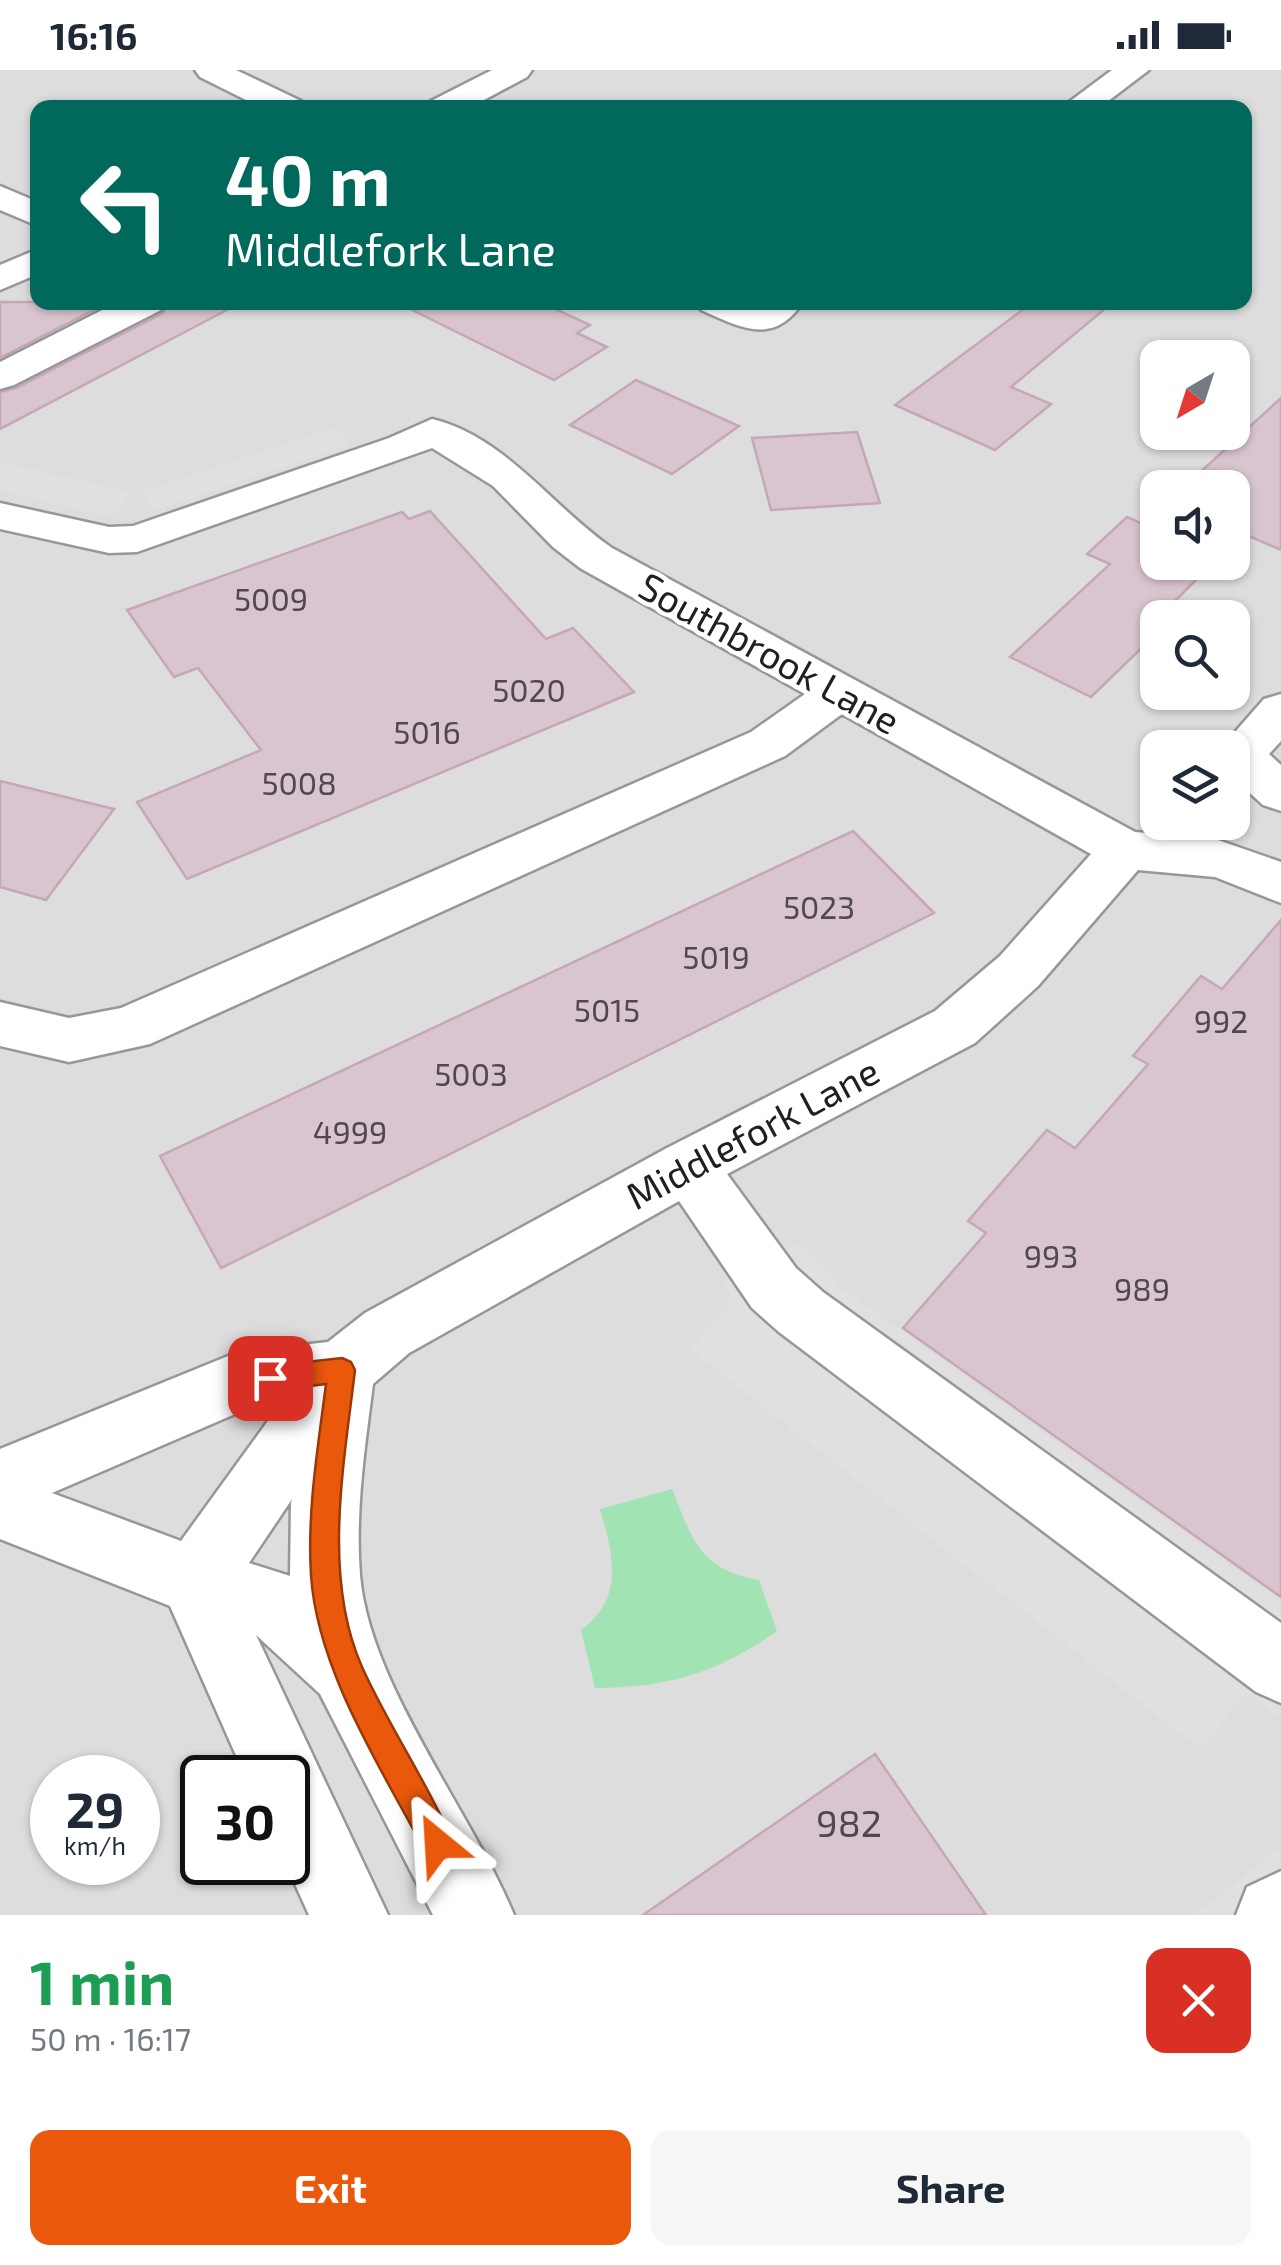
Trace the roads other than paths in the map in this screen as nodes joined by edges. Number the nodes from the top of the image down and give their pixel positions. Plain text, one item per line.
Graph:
1 (211, 70) edge
2 (516, 70) edge
3 (1133, 70) edge
4 (273, 100) edge
5 (458, 100) edge
6 (1089, 100) edge
7 (0, 196) edge
8 (30, 212) edge
9 (30, 264) edge
10 (0, 278) edge
11 (132, 310) edge
12 (0, 377) edge
13 (0, 516) edge
14 (840, 692) junction
15 (1281, 710) edge
16 (1281, 794) edge
17 (1125, 850) junction
18 (1281, 884) edge
19 (0, 1024) edge
20 (688, 1166) junction
21 (342, 1370) junction
22 (0, 1482) edge
23 (0, 1506) edge
24 (195, 1581) junction
25 (1281, 1667) edge
26 (346, 1668) junction
27 (274, 1755) edge
28 (310, 1832) edge
29 (349, 1915) edge
30 (475, 1915) edge

1 - 4 street
2 - 5 street
3 - 6 street
7 - 8 street
9 - 10 street
11 - 12 street
13 - 14 street, Southbrook Lane
14 - 17 street, Southbrook Lane
14 - 19 street
15 - 16 street
17 - 18 street
17 - 20 street, Middlefork Lane
20 - 21 street, Middlefork Lane
20 - 25 street
21 - 22 street
21 - 24 street, Middlefork Lane
21 - 26 street
23 - 24 street
24 - 26 street
24 - 27 street
26 - 30 street
28 - 29 street

